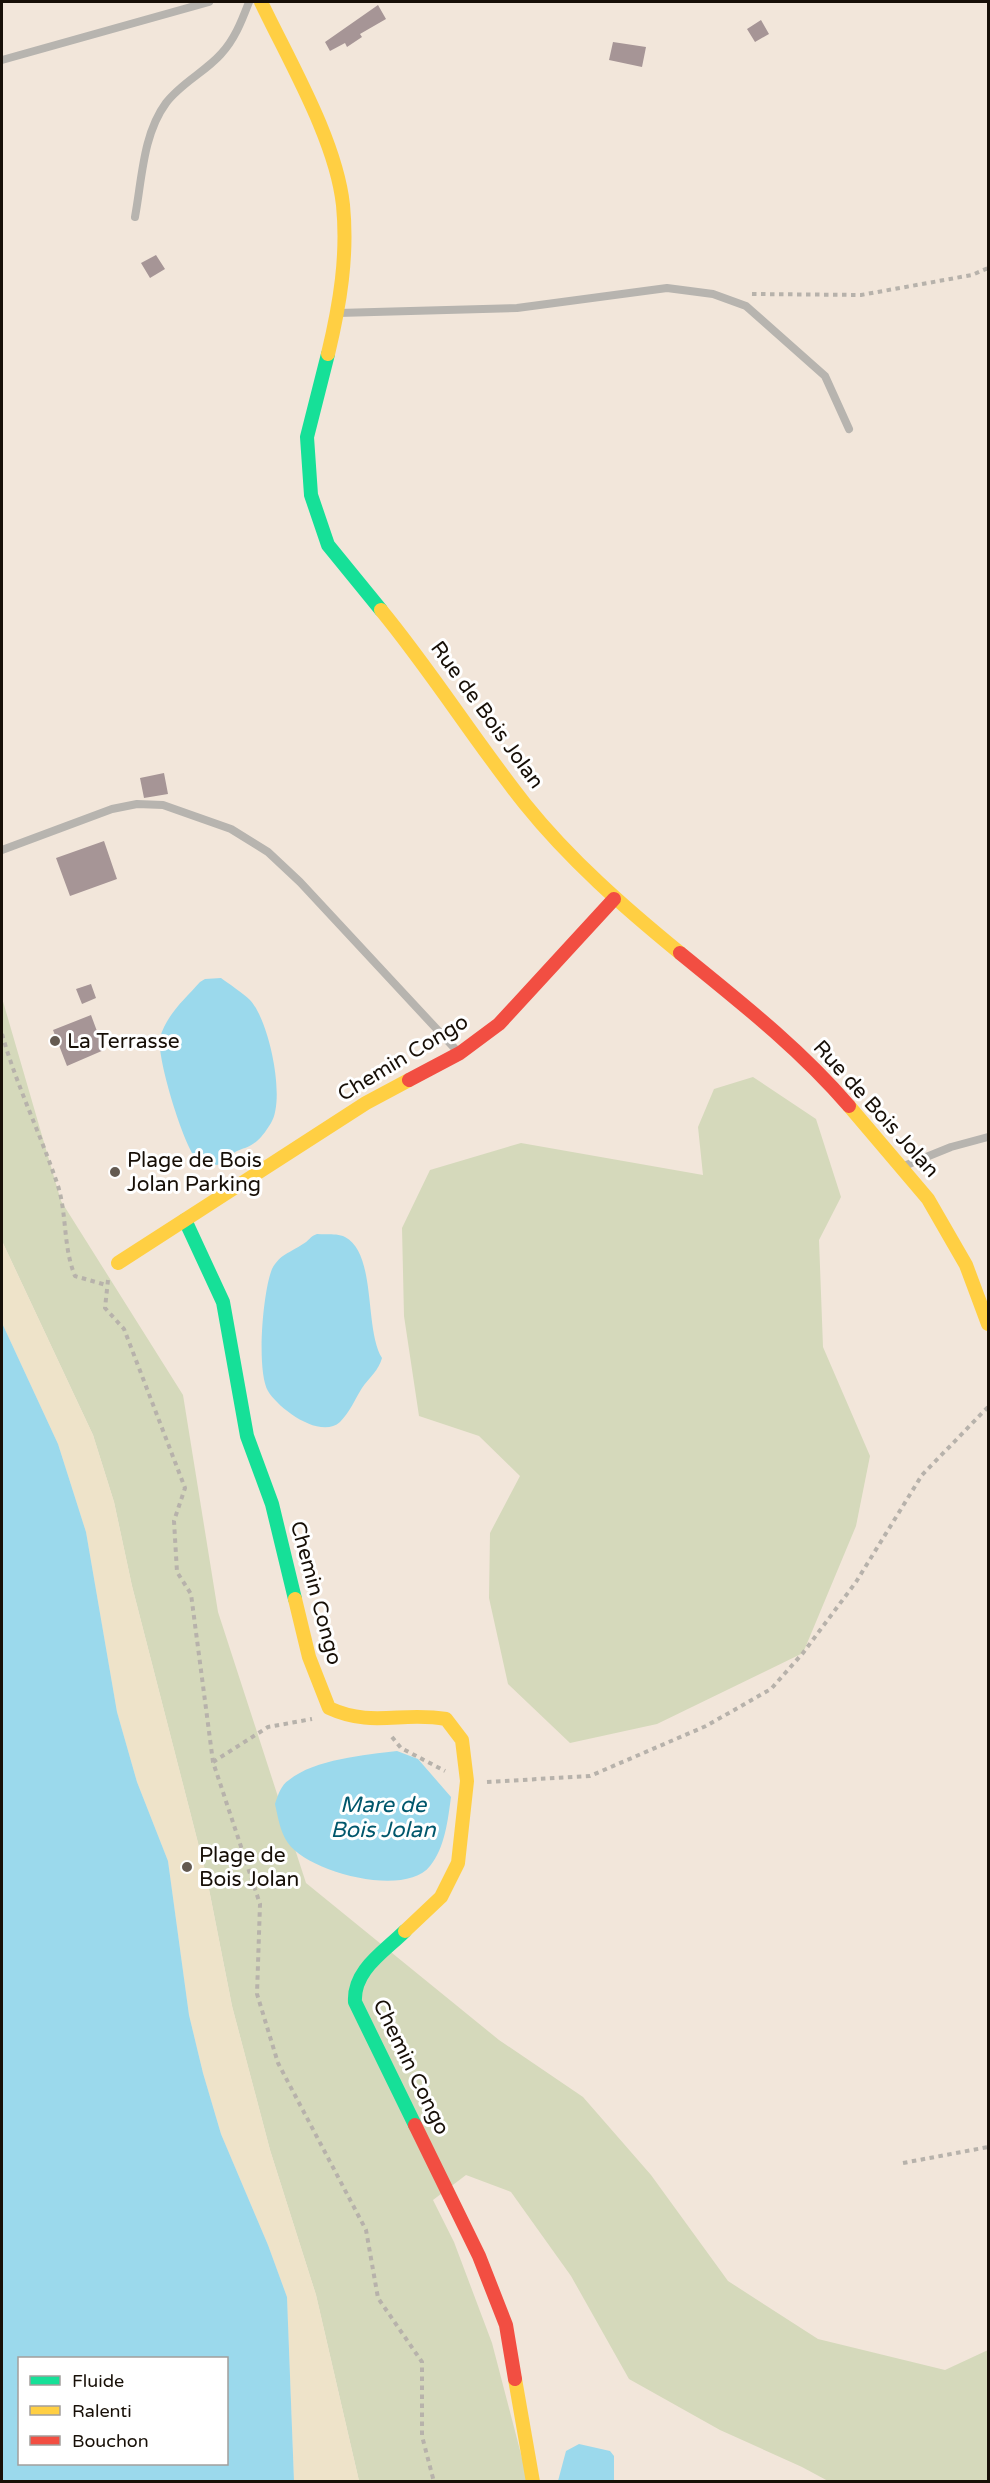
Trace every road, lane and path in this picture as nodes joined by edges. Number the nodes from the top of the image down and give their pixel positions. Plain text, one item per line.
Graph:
1 (209, 2) edge
2 (249, 2) edge
3 (261, 2) edge
4 (2, 60) edge
5 (135, 217) dead end
6 (988, 268) edge
7 (747, 294) dead end
8 (338, 313) junction
9 (849, 429) dead end
10 (2, 850) edge
11 (614, 899) junction
12 (2, 1035) edge
13 (460, 1053) junction
14 (988, 1137) edge
15 (902, 1167) junction
16 (185, 1220) junction
17 (117, 1263) dead end
18 (988, 1324) edge
19 (988, 1407) edge
20 (328, 1708) junction
21 (379, 1722) junction
22 (213, 1762) junction
23 (467, 1781) junction
24 (988, 2147) edge
25 (903, 2163) dead end
26 (434, 2481) edge
27 (533, 2481) edge

1 - 4 lane
2 - 5 lane
3 - 8 street, Rue de Bois Jolan
6 - 7 path
8 - 9 lane
8 - 11 street, Rue de Bois Jolan
10 - 13 lane
11 - 13 street, Chemin Congo
11 - 15 street, Rue de Bois Jolan
12 - 22 path
13 - 16 street, Chemin Congo
14 - 15 lane
15 - 18 street, Rue de Bois Jolan
16 - 17 street, Chemin Congo
16 - 20 street, Chemin Congo
19 - 23 path
20 - 21 street, Chemin Congo
20 - 22 path
21 - 23 path
21 - 23 street, Chemin Congo
22 - 26 path
23 - 27 street, Chemin Congo
24 - 25 path

